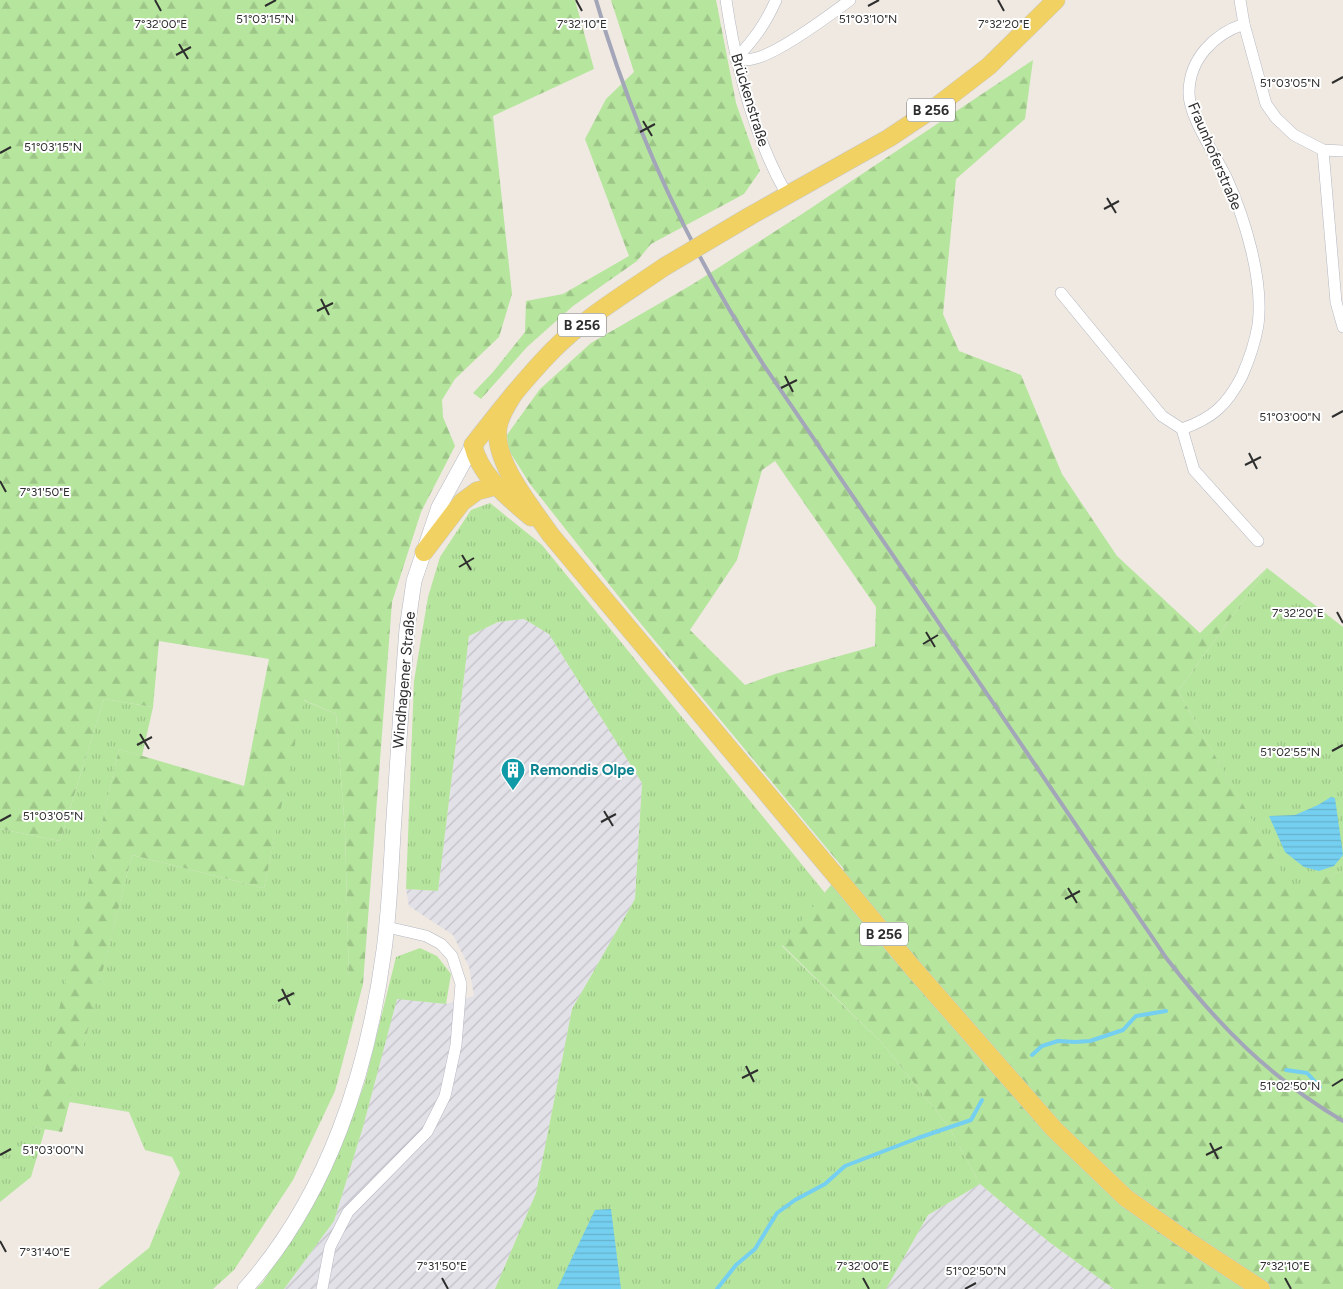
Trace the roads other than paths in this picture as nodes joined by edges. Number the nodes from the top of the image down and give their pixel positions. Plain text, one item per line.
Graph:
1 (726, 0) edge
2 (776, 0) edge
3 (850, 0) edge
4 (1056, 0) edge
5 (1240, 0) edge
6 (1244, 24) junction
7 (736, 59) junction
8 (1323, 150) junction
9 (1343, 151) edge
10 (788, 195) junction
11 (1061, 293) dead end
12 (1343, 327) edge
13 (512, 395) junction
14 (1182, 429) junction
15 (473, 445) junction
16 (509, 472) junction
17 (496, 486) junction
18 (550, 534) junction
19 (1258, 542) dead end
20 (424, 552) junction
21 (387, 927) junction
22 (246, 1289) edge
23 (322, 1289) edge
24 (1261, 1289) edge

1 - 7 street, Brückenstraße
2 - 7 street
3 - 7 street
4 - 10 main road, B 256
5 - 6 street
6 - 8 street
6 - 14 street, Fraunhoferstraße
7 - 10 street, Brückenstraße
8 - 9 street
8 - 12 street
10 - 13 main road, B 256, bridge
11 - 14 street
13 - 15 main road, B 256
13 - 16 main road, B 256
14 - 19 street
15 - 16 main road, B 256
15 - 17 main road, B 256
15 - 20 main road, Windhagener Straße
16 - 18 main road, B 256
17 - 18 main road, B 256
17 - 20 main road
18 - 24 main road, B 256
20 - 21 main road, Windhagener Straße
21 - 22 main road, Windhagener Straße
21 - 23 street

